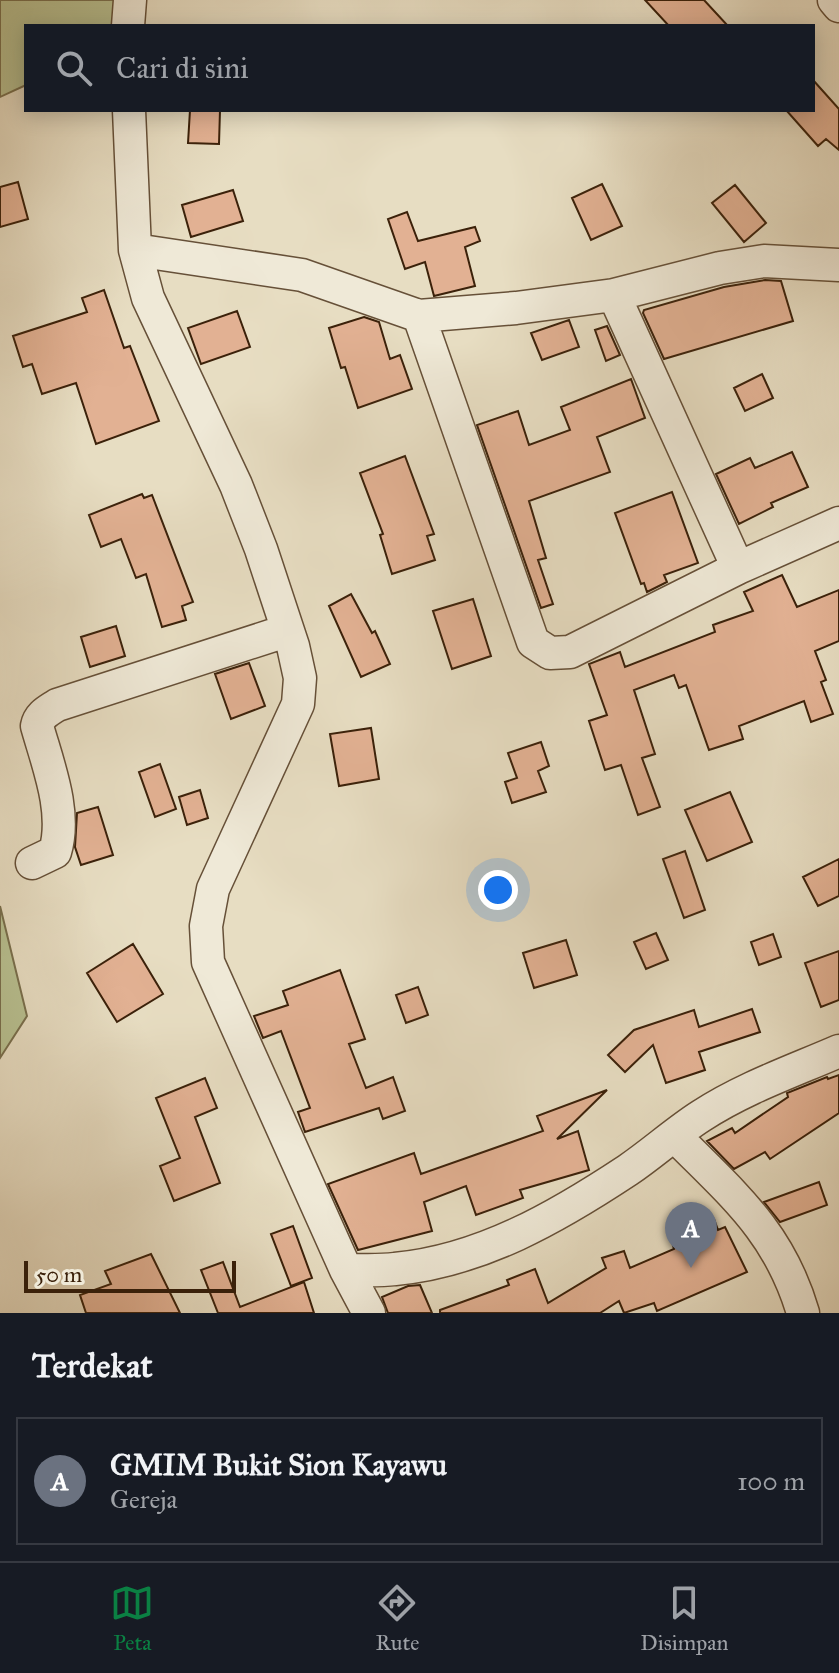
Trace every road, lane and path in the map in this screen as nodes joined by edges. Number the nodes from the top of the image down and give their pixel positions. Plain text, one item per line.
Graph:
1 (130, 0) edge
2 (834, 0) edge
3 (839, 6) edge
4 (128, 24) edge
5 (129, 112) edge
6 (135, 250) junction
7 (839, 265) edge
8 (614, 295) junction
9 (419, 316) junction
10 (839, 523) edge
11 (738, 568) junction
12 (286, 631) junction
13 (32, 863) dead end
14 (839, 1051) edge
15 (675, 1136) junction
16 (346, 1270) junction
17 (369, 1313) edge
18 (803, 1313) edge

1 - 4 street
2 - 3 street
5 - 6 street
6 - 9 street
6 - 12 street
7 - 8 street
8 - 9 street
8 - 11 street
9 - 11 street
10 - 11 street
12 - 13 street
12 - 16 street
14 - 15 street
15 - 16 street
15 - 18 street
16 - 17 street

